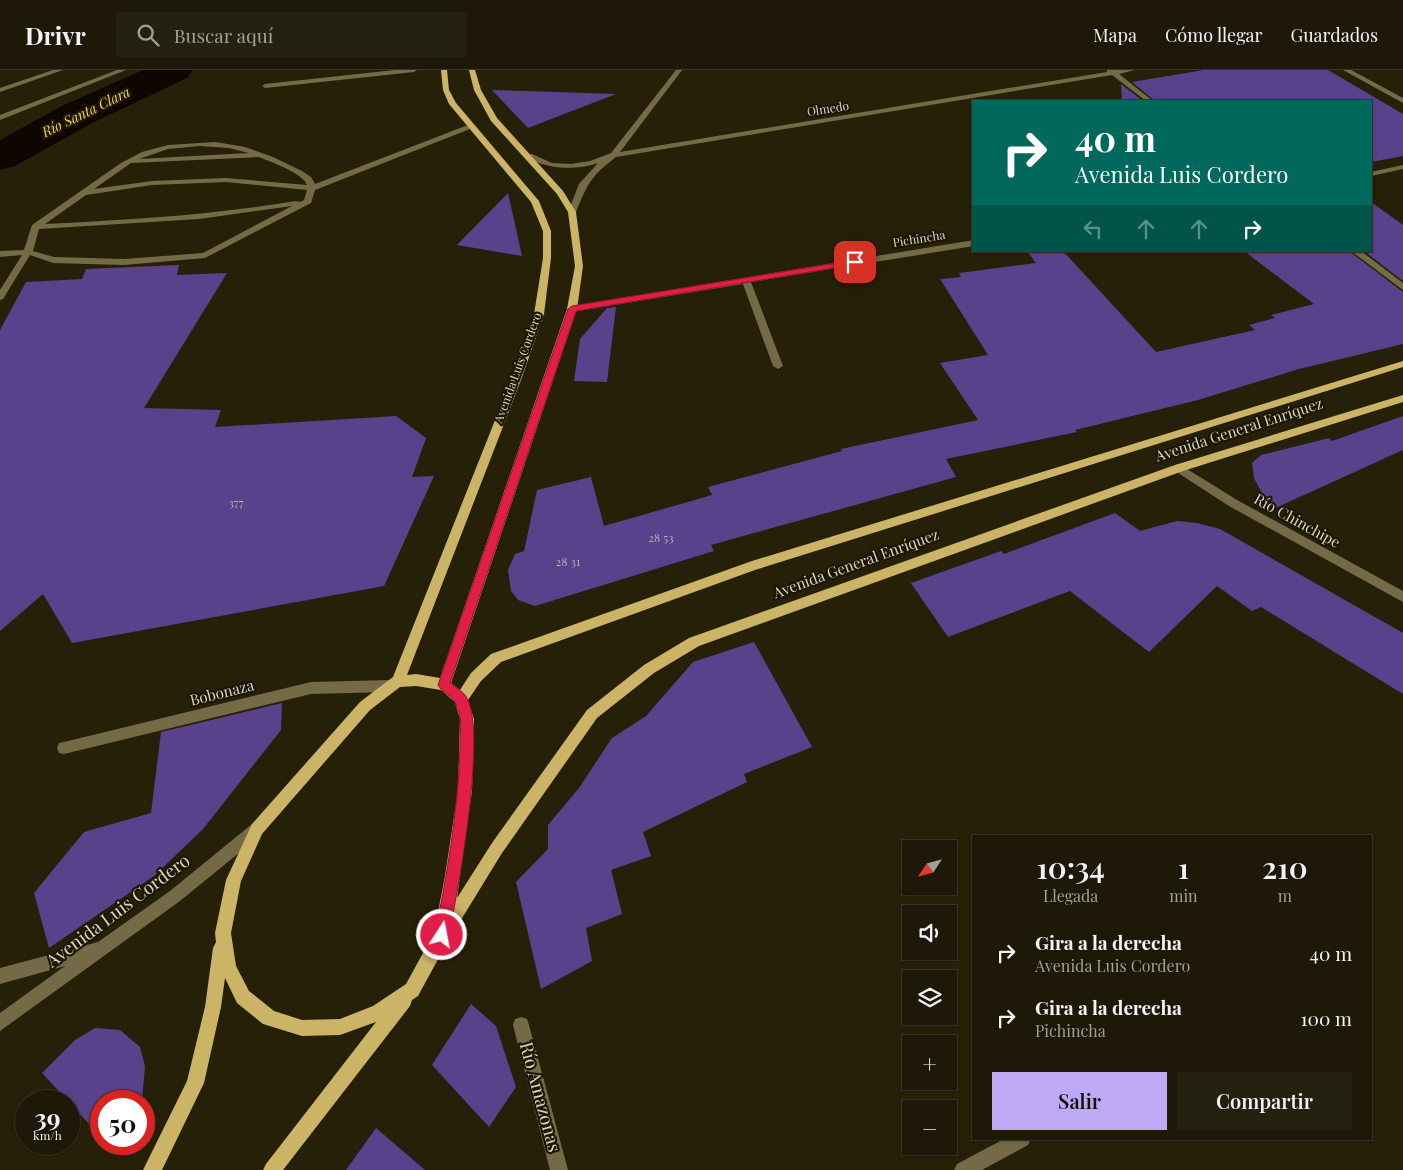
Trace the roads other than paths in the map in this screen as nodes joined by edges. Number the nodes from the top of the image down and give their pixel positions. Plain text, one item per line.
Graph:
1 (60, 70) edge
2 (123, 70) edge
3 (414, 70) edge
4 (444, 70) edge
5 (472, 70) edge
6 (679, 70) edge
7 (1132, 70) edge
8 (1346, 70) edge
9 (1110, 72) edge
10 (266, 86) dead end
11 (0, 90) edge
12 (1149, 100) edge
13 (1403, 101) edge
14 (0, 118) edge
15 (471, 127) junction
16 (264, 155) junction
17 (614, 155) junction
18 (529, 156) junction
19 (127, 163) junction
20 (1403, 167) edge
21 (1372, 174) edge
22 (313, 188) junction
23 (84, 193) junction
24 (308, 201) junction
25 (572, 212) junction
26 (35, 227) junction
27 (972, 242) edge
28 (28, 252) junction
29 (1356, 252) edge
30 (0, 254) edge
31 (746, 280) junction
32 (1403, 286) edge
33 (0, 297) edge
34 (572, 309) junction
35 (1403, 364) edge
36 (778, 366) dead end
37 (1403, 398) edge
38 (1178, 468) junction
39 (1403, 596) edge
40 (394, 683) junction
41 (444, 685) junction
42 (461, 699) junction
43 (64, 748) dead end
44 (257, 829) junction
45 (222, 933) junction
46 (442, 935) junction
47 (104, 947) junction
48 (0, 976) edge
49 (412, 990) junction
50 (0, 1022) edge
51 (521, 1025) dead end
52 (1020, 1140) edge
53 (152, 1170) edge
54 (272, 1170) edge
55 (559, 1170) edge
56 (963, 1170) edge

1 - 11 street
2 - 14 street
3 - 10 street
4 - 15 main road, Avenida Luis Cordero
5 - 18 main road
6 - 17 street
7 - 9 street, Olmedo
8 - 13 street
9 - 12 street
9 - 17 street, Olmedo
15 - 22 street
15 - 40 main road, Avenida Luis Cordero
16 - 19 street
16 - 19 street
16 - 22 street
17 - 18 street, Olmedo
17 - 25 street
18 - 25 main road
19 - 23 street
20 - 21 street
22 - 23 street
22 - 24 street
23 - 26 street
24 - 26 street
24 - 28 street
25 - 34 main road
26 - 28 street
27 - 31 street, Pichincha
28 - 30 street
28 - 33 street
29 - 32 street
31 - 34 street, Pichincha
31 - 36 street
34 - 41 main road
35 - 42 main road, Avenida General Enríquez
37 - 38 main road, Avenida General Enríquez
38 - 39 street, Río Chinchipe
38 - 46 main road, Avenida General Enríquez
40 - 41 main road
40 - 43 street, Bobonaza
40 - 44 main road
41 - 42 main road
42 - 46 main road
44 - 45 main road
44 - 47 street, Avenida Luis Cordero
45 - 49 main road
45 - 53 main road
46 - 49 main road
47 - 48 street
47 - 50 street, Avenida Luis Cordero
49 - 54 main road
51 - 55 street, Río Amazonas
52 - 56 street

